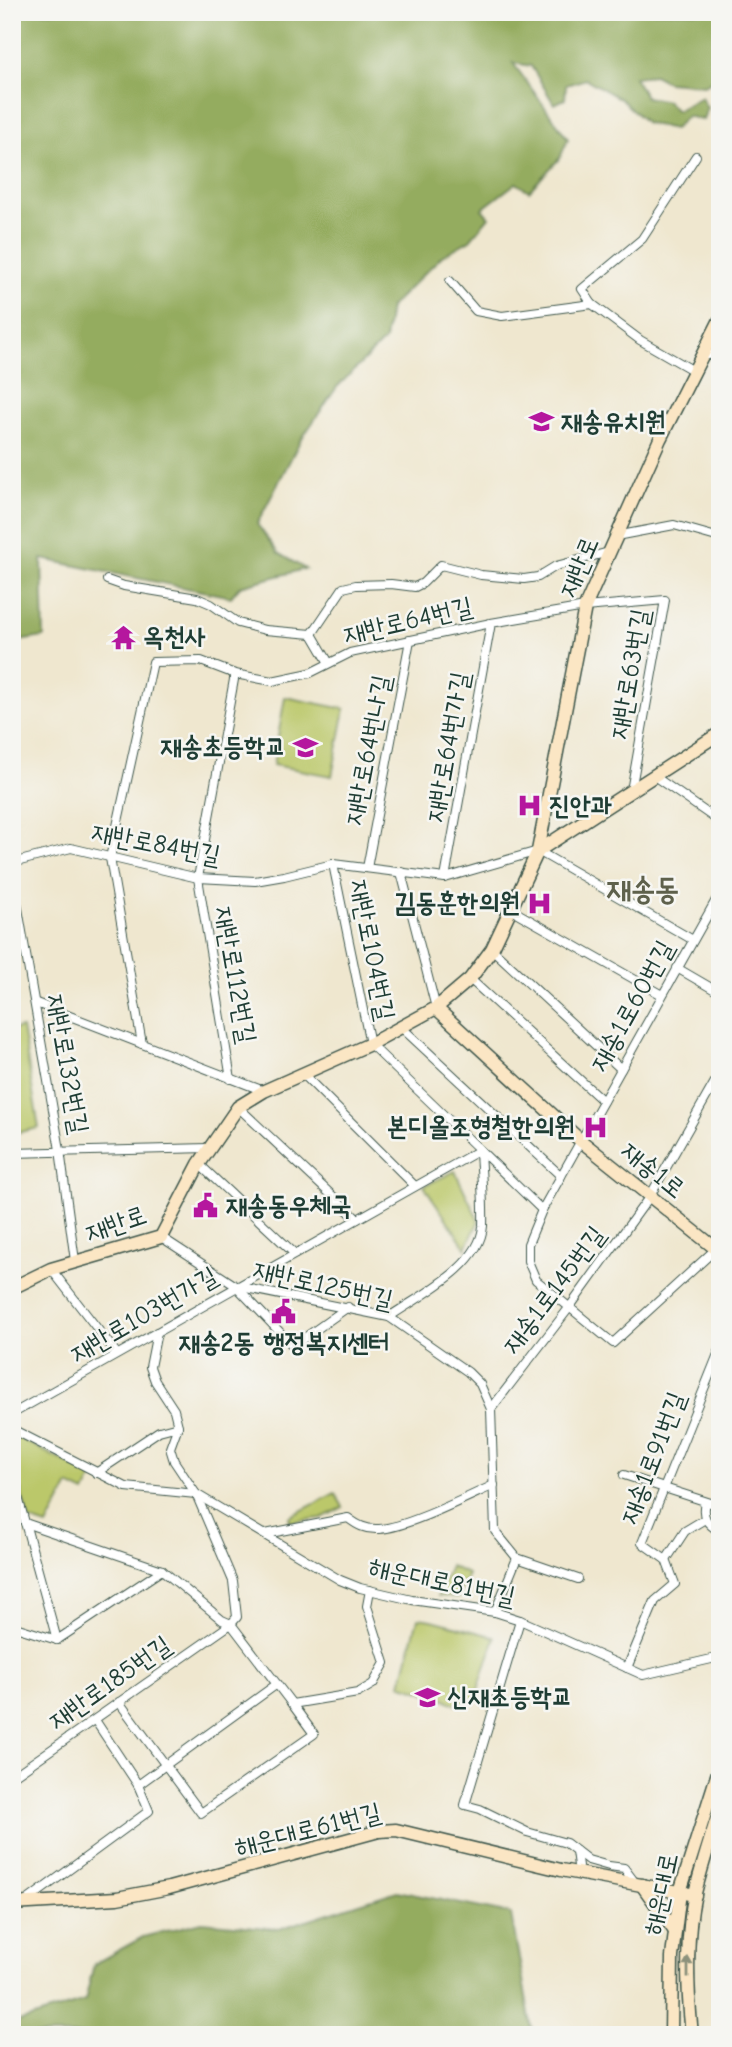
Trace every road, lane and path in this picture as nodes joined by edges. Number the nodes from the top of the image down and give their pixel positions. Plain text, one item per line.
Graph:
1 (696, 156) dead end
2 (450, 281) dead end
3 (592, 304) junction
4 (720, 320) edge
5 (720, 353) edge
6 (702, 356) junction
7 (694, 371) junction
8 (617, 536) junction
9 (720, 538) edge
10 (608, 552) junction
11 (107, 580) dead end
12 (584, 607) junction
13 (491, 623) junction
14 (312, 635) junction
15 (410, 640) junction
16 (329, 663) junction
17 (235, 674) junction
18 (720, 733) edge
19 (654, 776) junction
20 (631, 791) junction
21 (720, 822) edge
22 (538, 851) junction
23 (110, 858) junction
24 (12, 863) edge
25 (333, 864) junction
26 (368, 868) junction
27 (401, 872) junction
28 (12, 874) edge
29 (198, 878) junction
30 (445, 878) junction
31 (720, 892) edge
32 (512, 910) junction
33 (694, 940) junction
34 (492, 949) junction
35 (677, 968) junction
36 (470, 979) junction
37 (720, 993) edge
38 (662, 995) junction
39 (36, 1003) junction
40 (436, 1008) junction
41 (401, 1027) junction
42 (142, 1044) junction
43 (370, 1044) junction
44 (621, 1069) junction
45 (720, 1073) edge
46 (303, 1074) junction
47 (231, 1079) junction
48 (264, 1091) junction
49 (603, 1101) junction
50 (238, 1107) junction
51 (581, 1141) junction
52 (208, 1149) junction
53 (60, 1150) junction
54 (480, 1150) junction
55 (12, 1153) edge
56 (199, 1164) junction
57 (561, 1175) junction
58 (415, 1186) junction
59 (650, 1196) junction
60 (542, 1210) junction
61 (357, 1219) junction
62 (161, 1237) junction
63 (719, 1248) edge
64 (295, 1254) junction
65 (75, 1261) junction
66 (51, 1269) junction
67 (236, 1286) junction
68 (12, 1288) edge
69 (348, 1307) junction
70 (569, 1308) junction
71 (389, 1317) junction
72 (157, 1332) junction
73 (720, 1349) edge
74 (117, 1354) junction
75 (491, 1409) junction
76 (12, 1413) edge
77 (178, 1426) junction
78 (12, 1429) edge
79 (96, 1474) junction
80 (12, 1475) edge
81 (624, 1475) dead end
82 (494, 1485) junction
83 (663, 1488) junction
84 (196, 1494) junction
85 (705, 1502) junction
86 (720, 1507) edge
87 (705, 1519) junction
88 (25, 1523) junction
89 (720, 1532) edge
90 (264, 1534) junction
91 (517, 1558) junction
92 (666, 1560) junction
93 (162, 1570) junction
94 (578, 1579) dead end
95 (370, 1590) junction
96 (495, 1612) junction
97 (520, 1620) junction
98 (231, 1623) junction
99 (12, 1626) edge
100 (57, 1640) junction
101 (720, 1657) edge
102 (627, 1668) junction
103 (277, 1684) junction
104 (119, 1703) junction
105 (292, 1704) junction
106 (95, 1720) junction
107 (166, 1766) junction
108 (720, 1766) edge
109 (12, 1777) edge
110 (138, 1785) junction
111 (720, 1809) edge
112 (576, 1851) junction
113 (588, 1860) junction
114 (577, 1870) junction
115 (640, 1885) junction
116 (680, 1892) junction
117 (695, 1895) junction
118 (18, 1904) edge
119 (674, 1930) junction
120 (671, 2035) edge
121 (692, 2035) edge

1 - 3 street
2 - 3 street
3 - 7 street
4 - 6 main road, 재반로
5 - 6 street
6 - 7 main road, 재반로
7 - 8 main road, 재반로
8 - 9 street
8 - 10 main road, 재반로
10 - 12 main road, 재반로
10 - 14 street
11 - 14 street
12 - 13 street, 재반로64번길
12 - 20 street, 재반로63번길
12 - 22 main road, 재반로
13 - 15 street, 재반로64번길
13 - 30 street, 재반로64번가길
14 - 16 street
15 - 16 street, 재반로64번길
15 - 26 street, 재반로64번나길
16 - 17 street, 재반로64번길
17 - 23 street, 재반로64번길
17 - 29 street, 재반로112번길
18 - 19 main road
19 - 20 main road
19 - 21 street
20 - 22 main road
22 - 30 street, 재반로84번길
22 - 32 main road, 재반로
22 - 33 street
23 - 24 street, 재반로84번길
23 - 29 street, 재반로84번길
23 - 42 street
25 - 26 street, 재반로84번길
25 - 29 street, 재반로84번길
25 - 43 street, 재반로104번길
26 - 27 street, 재반로84번길
27 - 30 street, 재반로84번길
27 - 40 street
28 - 39 street, 재반로132번길
29 - 47 street, 재반로112번길
31 - 33 street, 재송1로60번길
32 - 34 main road, 재반로
32 - 38 street
33 - 35 street, 재송1로60번길
34 - 36 main road, 재반로
34 - 44 street
35 - 37 street
35 - 38 street, 재송1로60번길
36 - 40 main road, 재반로
36 - 49 street
38 - 44 street, 재송1로60번길
39 - 42 street, 재반로112번길
39 - 53 street, 재반로132번길
40 - 41 main road, 재반로
40 - 51 main road, 재송1로
41 - 43 main road, 재반로
41 - 57 street
42 - 47 street, 재반로112번길
43 - 46 main road, 재반로
43 - 54 street
44 - 49 street, 재송1로60번길
45 - 59 street, 재송1로145번길
46 - 48 main road, 재반로
46 - 58 street
47 - 48 street, 재반로112번길
48 - 50 main road, 재반로
49 - 51 street, 재송1로60번길
50 - 52 main road, 재반로
50 - 61 street
51 - 57 street, 재송1로60번길
51 - 59 main road, 재송1로
52 - 53 street
52 - 56 main road, 재반로
53 - 55 street
53 - 65 street, 재반로132번길
54 - 58 street, 재반로103번가길
54 - 60 street
54 - 71 street
56 - 62 main road, 재반로
56 - 64 street
57 - 60 street, 재송1로60번길
58 - 61 street, 재반로103번가길
59 - 63 main road, 재송1로
59 - 70 street, 재송1로145번길
60 - 70 street, 재송1로60번길
61 - 64 street, 재반로103번가길
62 - 65 main road, 재반로
62 - 67 street, 재반로125번길
63 - 70 street, 재송1로60번길
64 - 67 street, 재반로103번가길
65 - 66 main road, 재반로
66 - 68 main road, 재반로
66 - 74 street
67 - 69 street, 재반로125번길
67 - 69 street
67 - 72 street, 재반로103번가길
69 - 71 street, 재반로125번길
70 - 75 street, 재송1로145번길
71 - 75 street, 재반로125번길
72 - 74 street, 재반로103번가길
72 - 77 street
73 - 83 street, 재송1로91번길
74 - 76 street, 재반로103번가길
75 - 82 street, 재반로125번길
77 - 79 street
77 - 84 street
78 - 79 street, 해운대로81번길
79 - 84 street, 해운대로81번길
80 - 88 street
81 - 83 street
82 - 90 street
82 - 91 street, 재반로125번길
83 - 85 street
83 - 92 street, 재송1로91번길
84 - 90 street, 해운대로81번길
84 - 98 street
85 - 86 street
85 - 87 street
87 - 89 street
87 - 92 street
88 - 93 street
88 - 100 street
90 - 95 street, 해운대로81번길
91 - 94 street
91 - 96 street
92 - 102 street
93 - 98 street
93 - 100 street
95 - 96 street, 해운대로81번길
95 - 105 street
96 - 97 street, 해운대로81번길
97 - 102 street, 해운대로81번길
97 - 112 street
98 - 103 street
98 - 104 street, 재반로185번길
99 - 100 street
101 - 102 street, 해운대로81번길
103 - 105 street
103 - 107 street
104 - 106 street, 재반로185번길
104 - 107 street
105 - 107 street
106 - 109 street, 재반로185번길
106 - 110 street
107 - 110 street
108 - 116 main road, 해운대로
110 - 118 street
111 - 117 main road, 해운대로
112 - 113 street
112 - 114 street
113 - 114 street
113 - 115 street
114 - 115 main road, 해운대로61번길
114 - 118 main road, 해운대로61번길
115 - 116 main road, 해운대로61번길
115 - 119 main road
116 - 117 main road, 해운대로61번길
116 - 119 main road, 해운대로
121 -> 117 main road, 해운대로
119 - 120 main road, 해운대로

